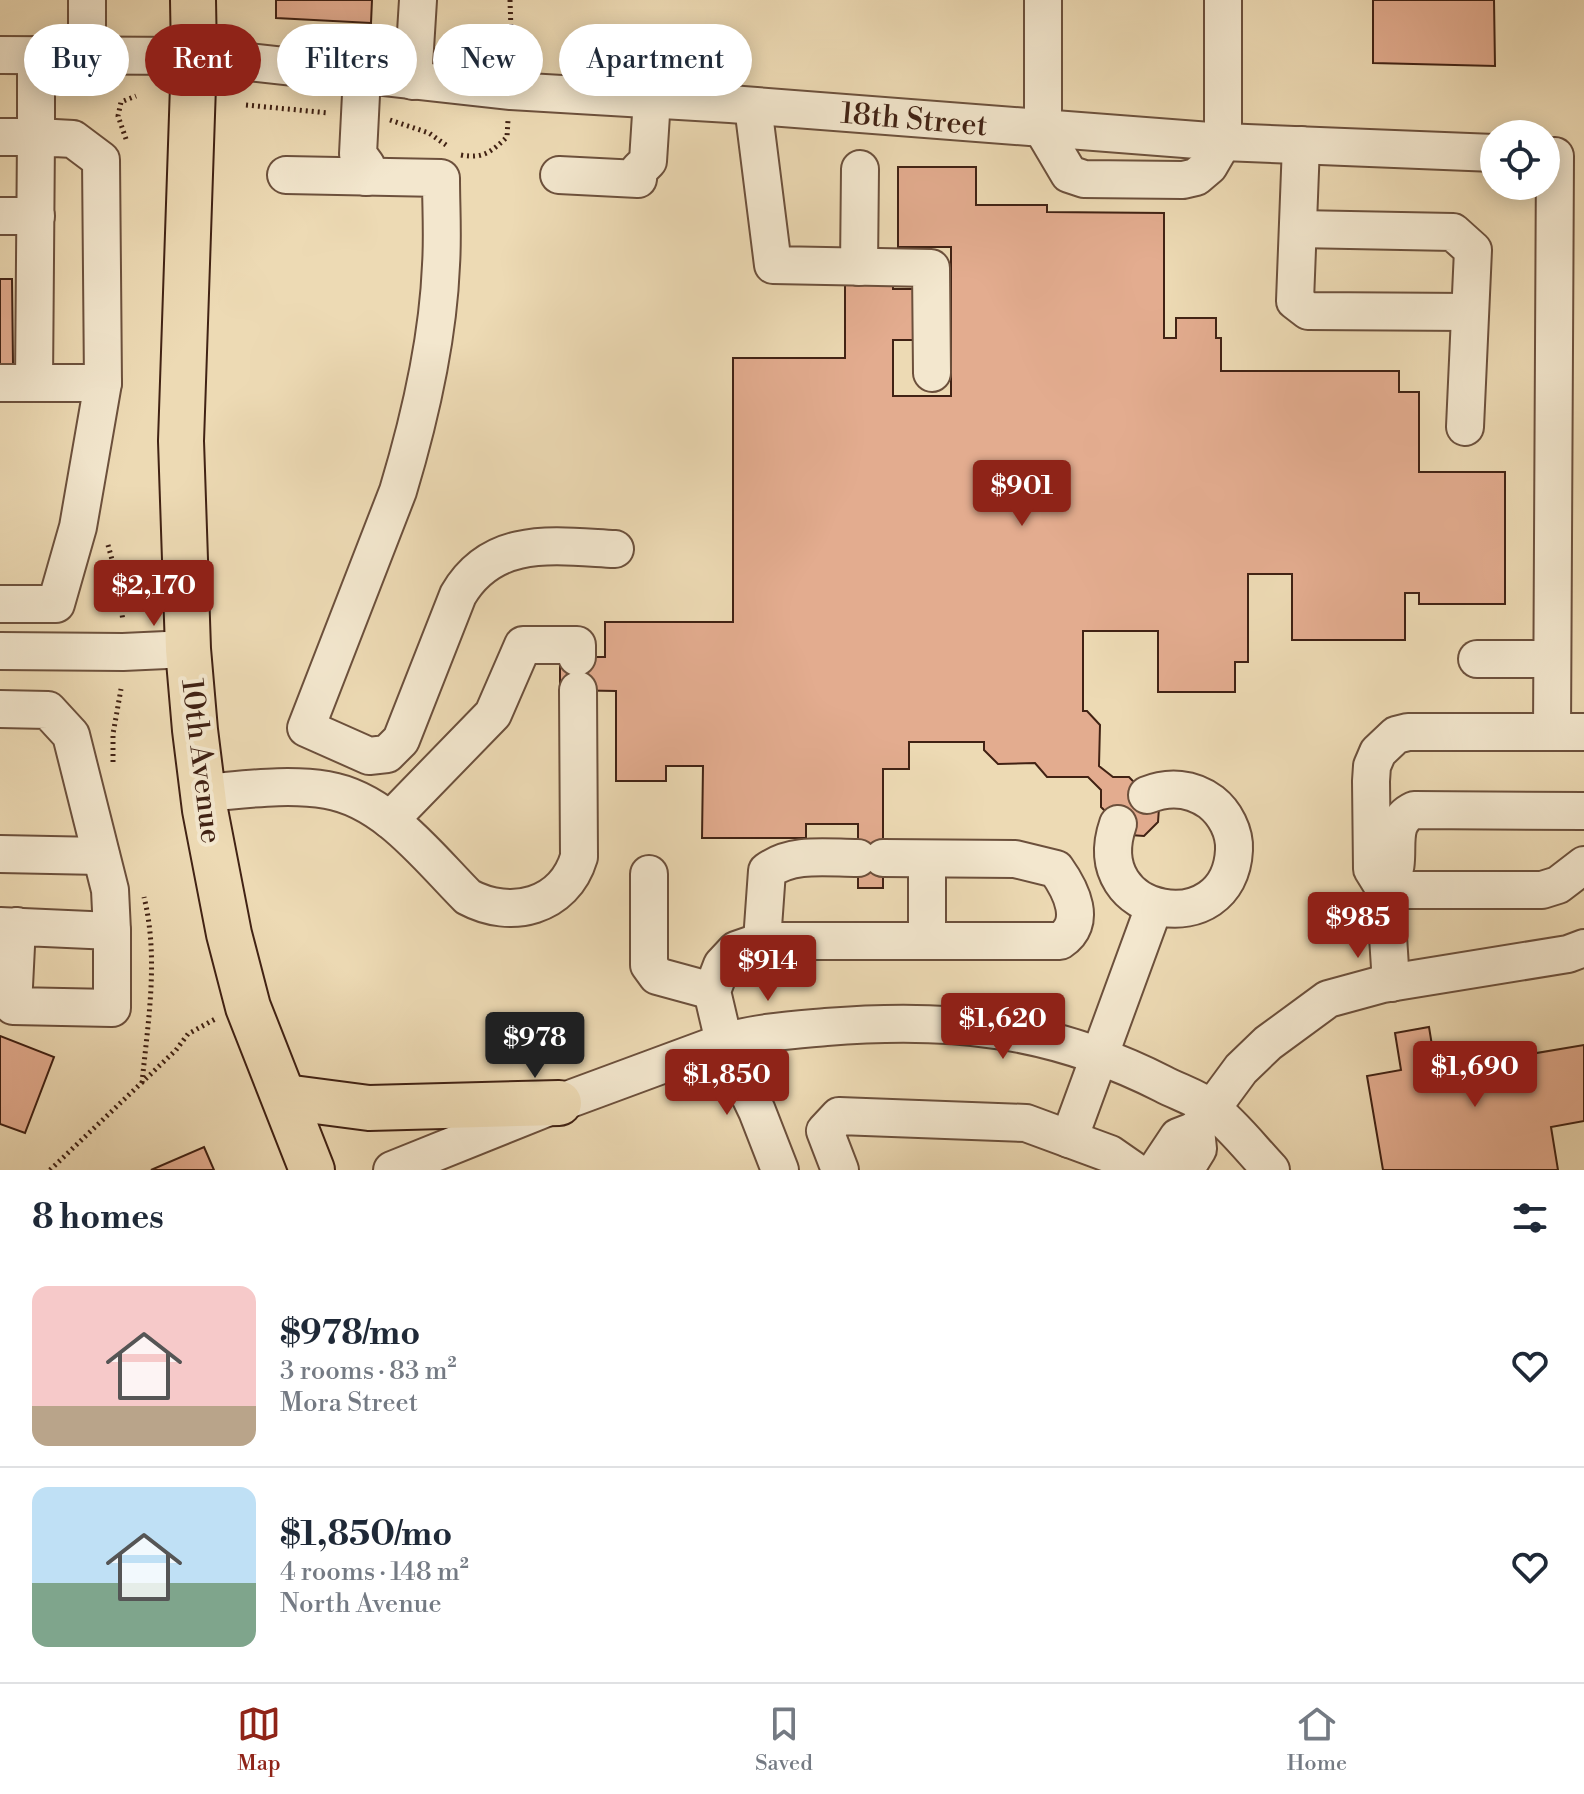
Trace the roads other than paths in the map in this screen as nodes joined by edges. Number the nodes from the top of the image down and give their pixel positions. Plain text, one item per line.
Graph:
1 (87, 0) edge
2 (193, 0) edge
3 (418, 0) edge
4 (1043, 0) edge
5 (1223, 0) edge
6 (87, 24) edge
7 (193, 24) edge
8 (408, 24) edge
9 (0, 55) edge
10 (24, 55) edge
11 (417, 81) edge
12 (36, 96) edge
13 (193, 96) edge
14 (382, 96) edge
15 (641, 99) junction
16 (753, 106) junction
17 (1043, 130) junction
18 (0, 137) edge
19 (36, 137) junction
20 (1223, 142) junction
21 (1301, 145) junction
22 (1480, 152) edge
23 (1562, 156) edge
24 (860, 169) dead end
25 (366, 171) junction
26 (286, 175) dead end
27 (559, 175) dead end
28 (0, 216) edge
29 (36, 216) junction
30 (1298, 229) junction
31 (1570, 240) edge
32 (859, 267) junction
33 (1470, 312) junction
34 (932, 373) dead end
35 (17, 383) edge
36 (103, 383) junction
37 (1465, 427) dead end
38 (1569, 430) edge
39 (615, 549) dead end
40 (0, 604) edge
41 (56, 604) junction
42 (188, 649) junction
43 (0, 651) edge
44 (56, 651) junction
45 (1477, 659) dead end
46 (1552, 659) junction
47 (0, 709) edge
48 (1568, 732) edge
49 (203, 793) junction
50 (1147, 795) dead end
51 (1584, 811) edge
52 (390, 820) junction
53 (1118, 824) dead end
54 (0, 854) edge
55 (101, 856) junction
56 (927, 859) junction
57 (1584, 865) edge
58 (649, 874) dead end
59 (1385, 890) junction
60 (1154, 907) junction
61 (8, 926) edge
62 (112, 931) junction
63 (762, 941) junction
64 (927, 941) junction
65 (1584, 948) edge
66 (1391, 983) junction
67 (712, 991) junction
68 (6, 1004) edge
69 (725, 1042) junction
70 (1099, 1057) junction
71 (285, 1097) junction
72 (559, 1103) junction
73 (1204, 1119) junction
74 (1069, 1139) junction
75 (312, 1170) edge
76 (392, 1170) edge
77 (780, 1170) edge
78 (840, 1170) edge
79 (1133, 1170) edge
80 (1156, 1170) edge
81 (1185, 1170) edge
82 (1271, 1170) edge

1 - 6 street
2 - 7 main road, 10th Avenue
3 - 8 street
4 - 17 street
5 - 20 street
9 - 10 street, 18th Street
11 - 15 street, 18th Street
12 - 19 street
13 - 42 main road, 10th Avenue
14 - 25 street
15 - 16 street, 18th Street
15 - 27 street
16 - 17 street, 18th Street
16 - 32 street
17 - 20 street, 18th Street
18 - 19 street
19 - 29 street
19 - 36 street
20 - 21 street, 18th Street
21 - 22 street, 18th Street
21 - 30 street
23 - 31 street
24 - 32 street
25 - 26 street
25 - 39 street
28 - 29 street
29 - 35 street
30 - 33 street
30 - 33 street
31 - 38 street
32 - 34 street
33 - 37 street
35 - 36 street
36 - 41 street
38 - 46 street
40 - 41 street
41 - 44 street
42 - 44 street
42 - 49 main road, 10th Avenue
43 - 44 street
45 - 46 street
46 - 48 street
47 - 55 street
48 - 59 street
49 - 52 street
49 - 71 main road, 10th Avenue
50 - 60 street
51 - 59 street
52 - 52 street
53 - 60 street
54 - 55 street
55 - 62 street
56 - 63 street
56 - 64 street
56 - 64 street
57 - 59 street
58 - 67 street
59 - 66 street
60 - 70 street
61 - 62 street
61 - 68 street
62 - 68 street
63 - 64 street
63 - 67 street
65 - 66 street
66 - 73 street
67 - 69 street
69 - 70 street
69 - 72 street
69 - 77 street
70 - 73 street
70 - 74 street
71 - 72 main road
71 - 75 main road, 10th Avenue
72 - 76 street
73 - 80 street
73 - 81 street
73 - 82 street
74 - 78 street
74 - 79 street

